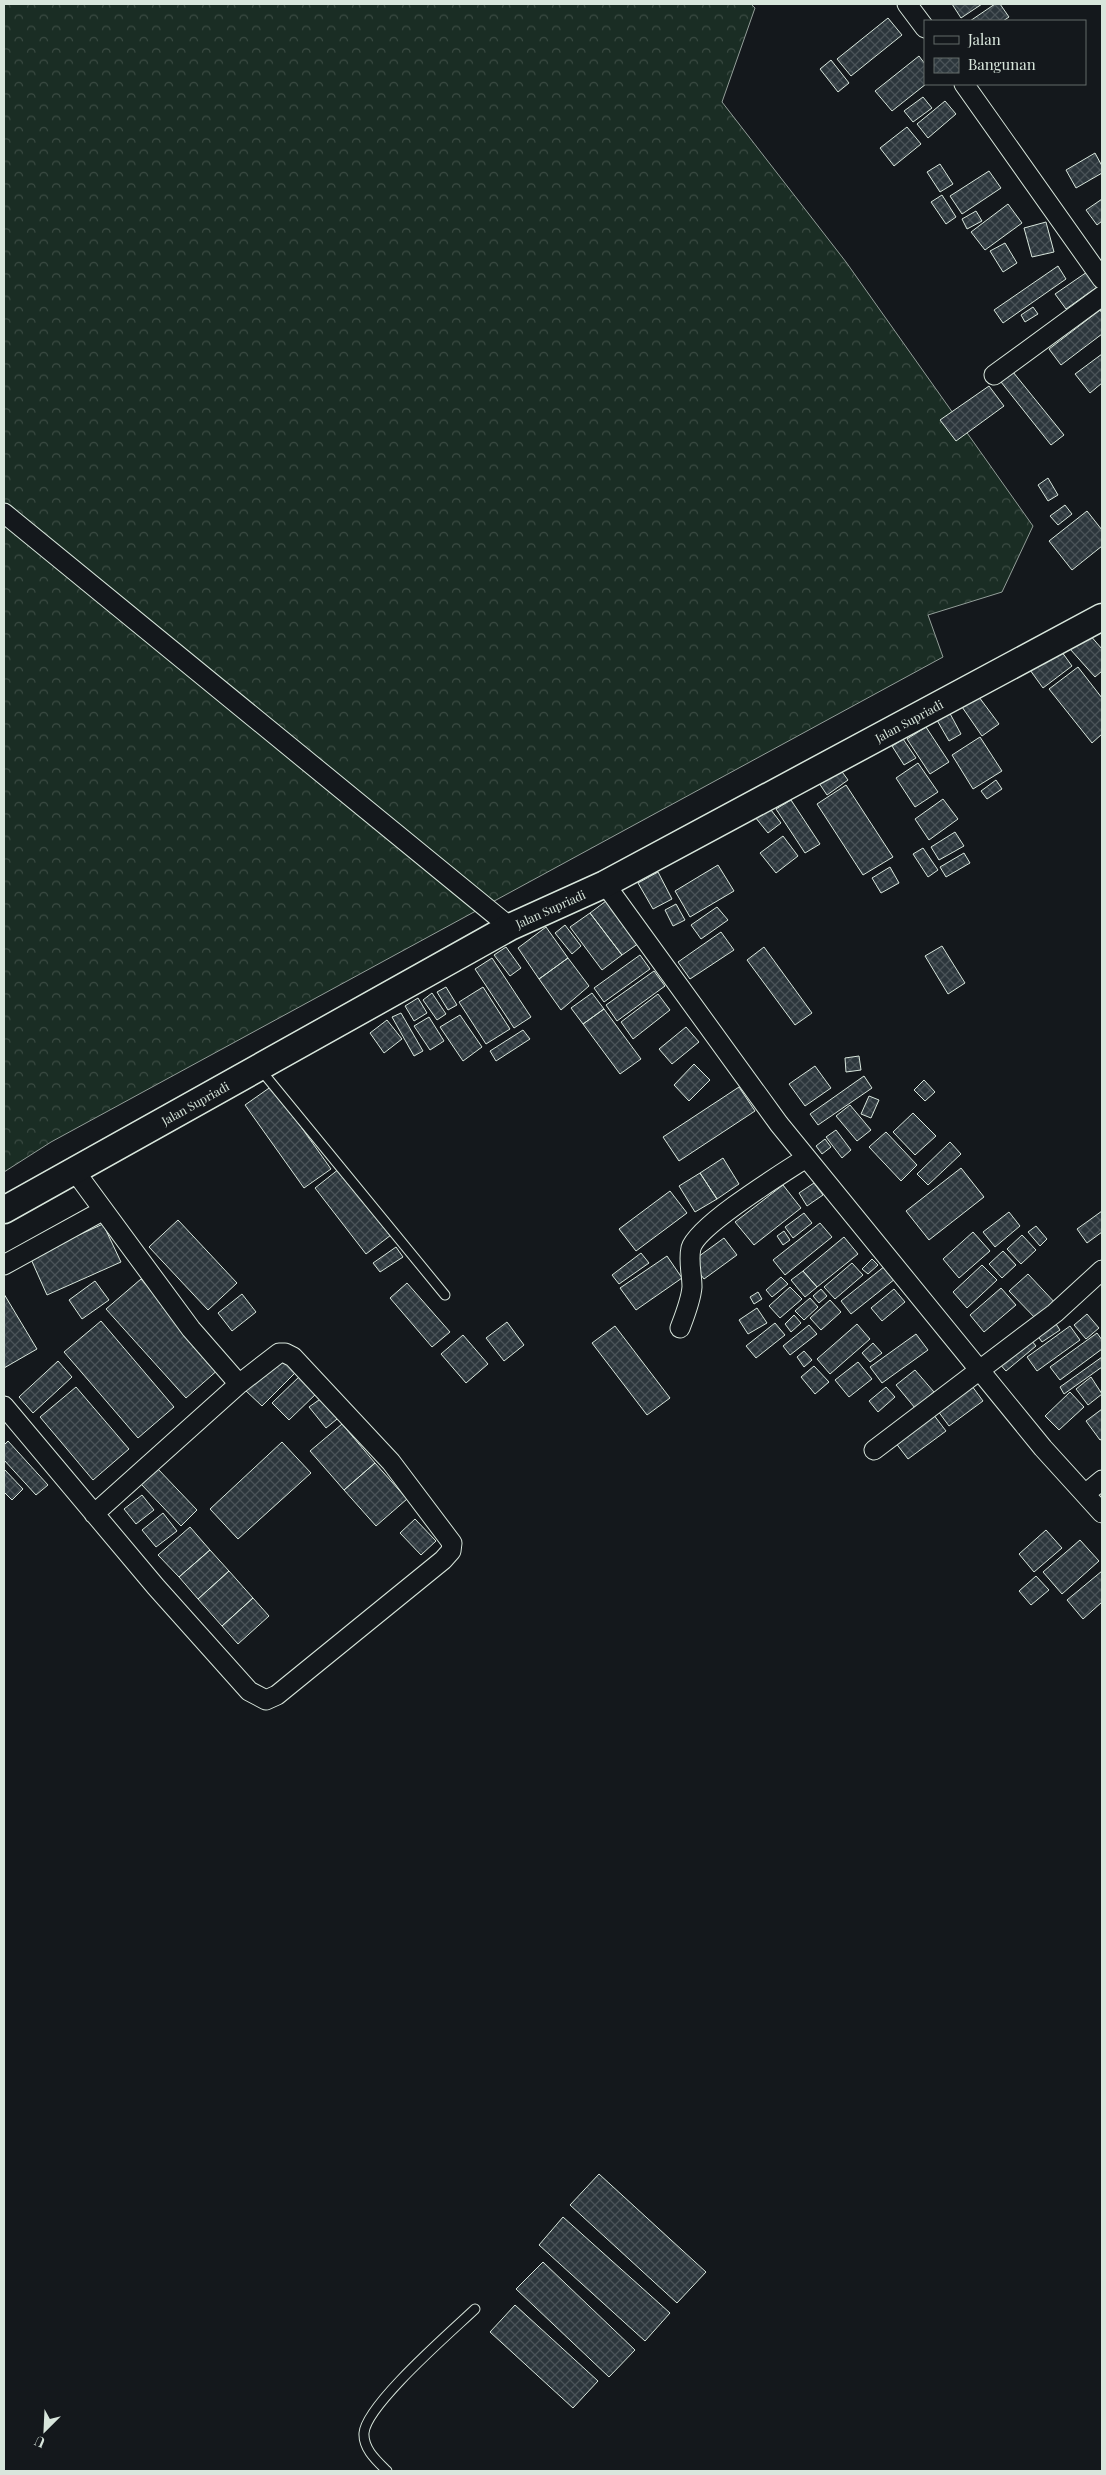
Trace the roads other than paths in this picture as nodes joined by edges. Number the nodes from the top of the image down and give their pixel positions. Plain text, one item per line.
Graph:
1 (907, 4) edge
2 (924, 27) edge
3 (965, 85) edge
4 (1102, 279) edge
5 (1102, 296) edge
6 (994, 375) dead end
7 (4, 513) edge
8 (1102, 617) edge
9 (605, 884) junction
10 (510, 927) junction
11 (258, 1068) junction
12 (806, 1158) junction
13 (74, 1170) junction
14 (4, 1210) edge
15 (102, 1211) junction
16 (4, 1265) edge
17 (1102, 1270) edge
18 (445, 1295) dead end
19 (680, 1328) dead end
20 (979, 1369) junction
21 (239, 1384) junction
22 (4, 1406) edge
23 (874, 1450) dead end
24 (1102, 1480) edge
25 (1084, 1494) junction
26 (1102, 1513) edge
27 (94, 1514) junction
28 (475, 2309) dead end
29 (387, 2471) edge

1 - 2 street
3 - 4 street
5 - 6 street
7 - 10 street
8 - 9 main road, Jalan Supriadi
9 - 10 main road, Jalan Supriadi
9 - 12 street
10 - 11 main road, Jalan Supriadi
11 - 13 main road, Jalan Supriadi
11 - 18 lane
12 - 19 street
12 - 20 street
13 - 14 main road, Jalan Supriadi
13 - 15 street
15 - 16 street
15 - 21 street
17 - 20 street
20 - 23 street
20 - 25 street
21 - 27 street
21 - 27 street
22 - 27 street
24 - 25 street
25 - 26 street
28 - 29 lane

